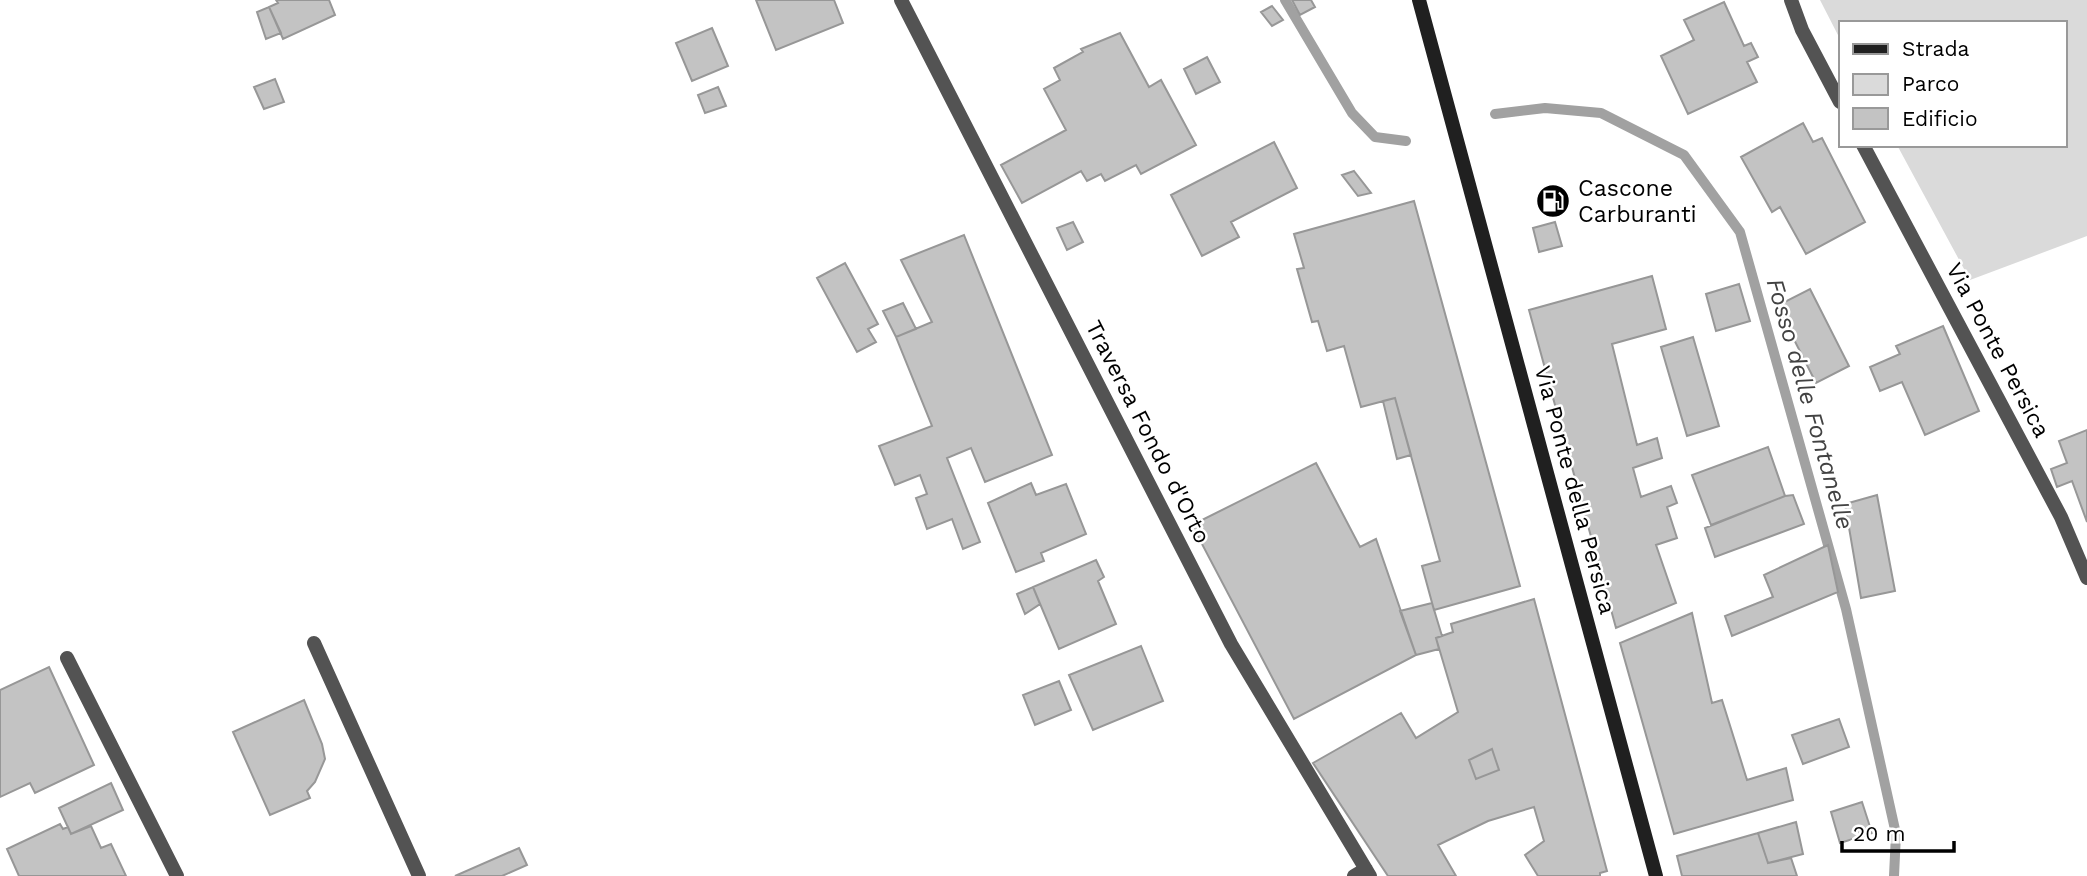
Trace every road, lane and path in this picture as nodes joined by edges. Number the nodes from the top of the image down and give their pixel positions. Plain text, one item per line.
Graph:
1 (901, 0) edge
2 (1419, 0) edge
3 (1791, 0) edge
4 (1839, 100) edge
5 (1864, 147) edge
6 (2087, 578) edge
7 (314, 643) dead end
8 (67, 658) dead end
9 (1363, 874) edge
10 (177, 876) edge
11 (419, 876) edge
12 (1656, 876) edge

1 - 9 street, Traversa Fondo d'Orto
2 - 12 main road, Via Ponte della Persica
3 - 4 street
5 - 6 street, Via Ponte Persica
7 - 11 street
8 - 10 street

